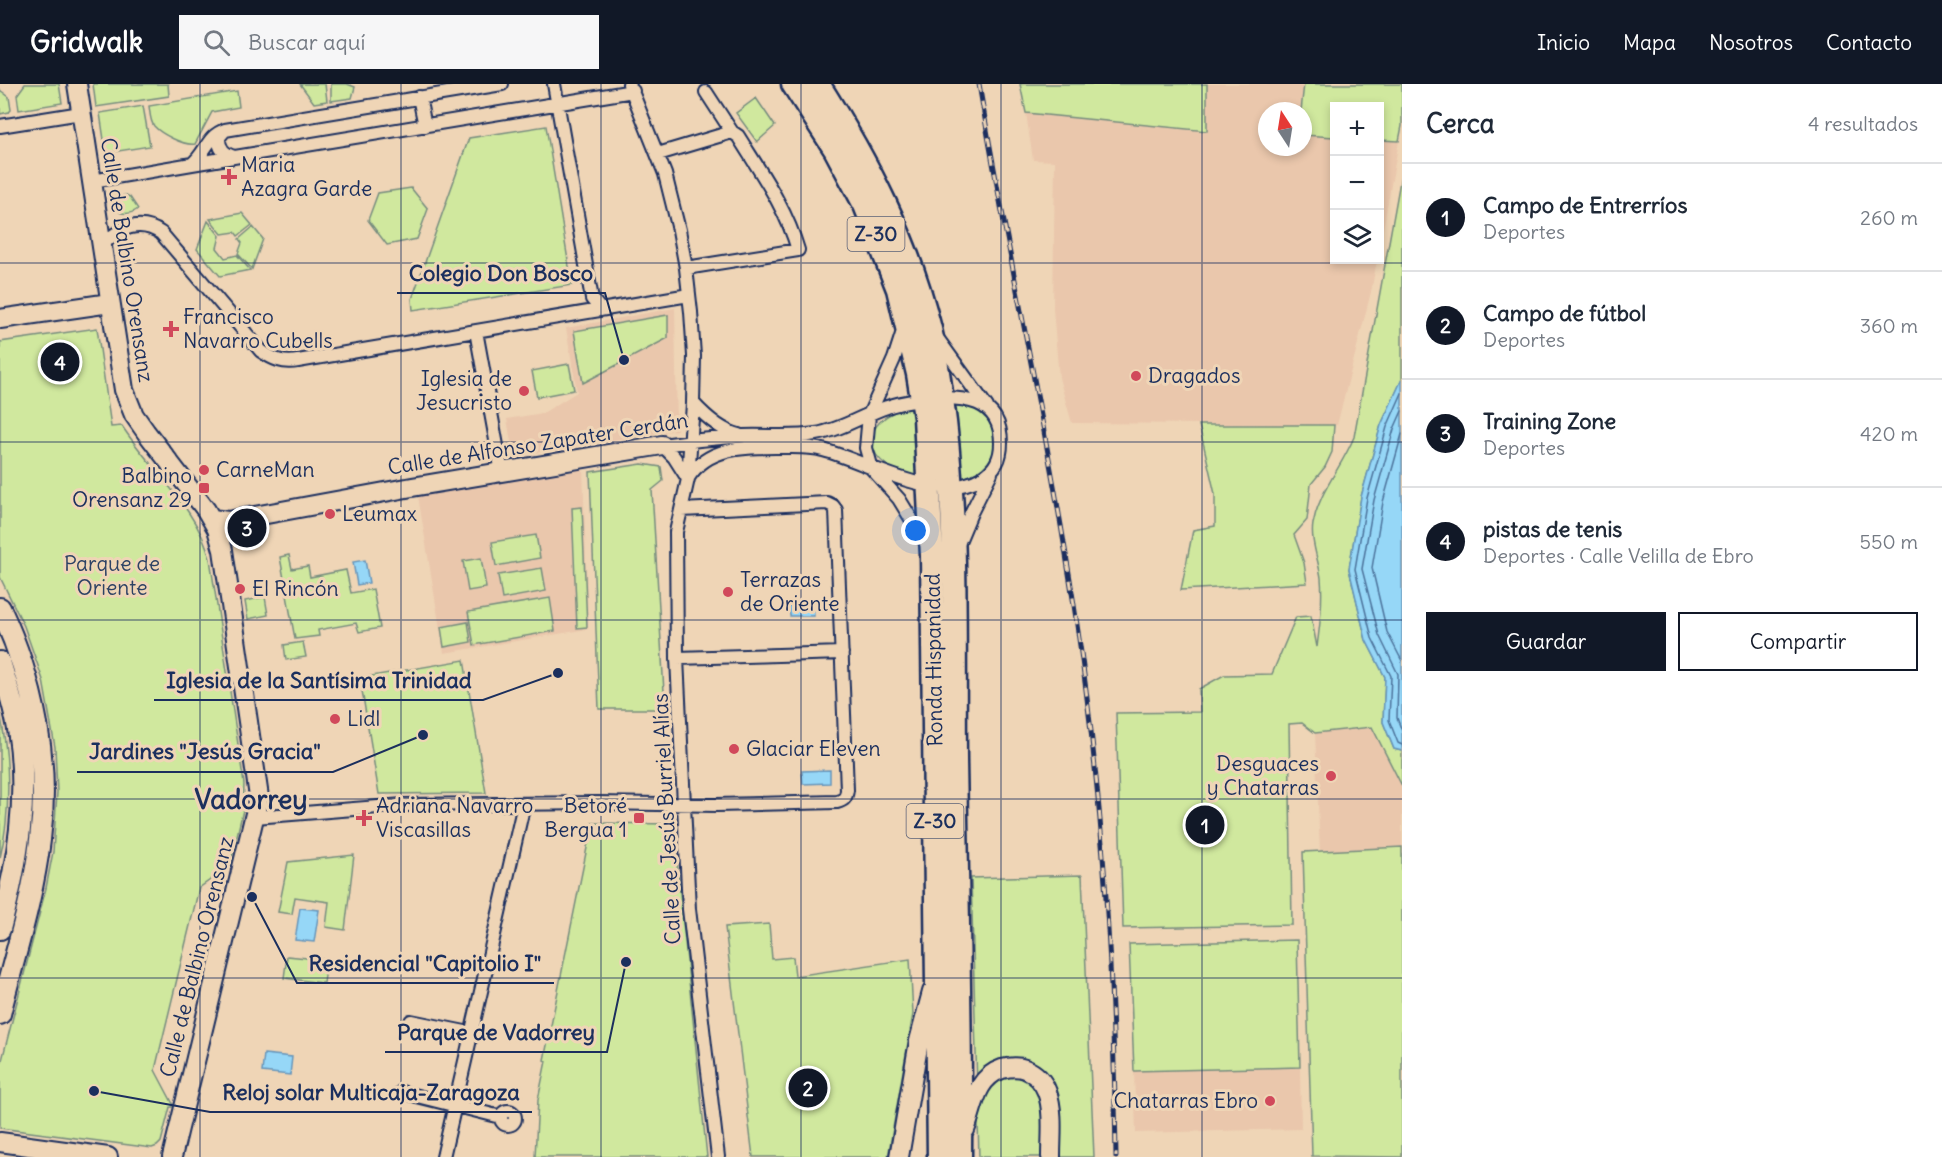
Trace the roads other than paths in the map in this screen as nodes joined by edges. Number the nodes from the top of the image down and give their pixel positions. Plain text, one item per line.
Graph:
1 (77, 84) edge
2 (502, 84) edge
3 (554, 84) edge
4 (793, 84) edge
5 (818, 84) edge
6 (631, 88) edge
7 (706, 92) dead end
8 (419, 98) junction
9 (556, 104) junction
10 (81, 113) junction
11 (0, 126) edge
12 (425, 126) junction
13 (225, 130) junction
14 (732, 132) junction
15 (658, 154) junction
16 (234, 157) junction
17 (192, 164) junction
18 (92, 181) junction
19 (102, 245) junction
20 (686, 268) junction
21 (689, 295) junction
22 (110, 303) junction
23 (601, 310) junction
24 (0, 319) edge
25 (906, 321) junction
26 (930, 328) junction
27 (476, 331) junction
28 (932, 399) junction
29 (693, 403) junction
30 (988, 410) junction
31 (869, 415) junction
32 (743, 436) junction
33 (691, 441) junction
34 (662, 445) junction
35 (872, 469) junction
36 (993, 470) junction
37 (502, 473) junction
38 (688, 479) junction
39 (940, 485) junction
40 (681, 510) junction
41 (212, 519) junction
42 (943, 556) junction
43 (0, 608) edge
44 (842, 653) junction
45 (677, 658) junction
46 (0, 662) edge
47 (524, 804) junction
48 (684, 805) junction
49 (255, 818) junction
50 (0, 929) edge
51 (938, 973) junction
52 (0, 1014) edge
53 (411, 1022) dead end
54 (470, 1033) junction
55 (401, 1092) dead end
56 (455, 1105) junction
57 (501, 1117) dead end
58 (0, 1142) edge
59 (960, 1150) edge
60 (108, 1157) edge
61 (172, 1157) edge
62 (443, 1157) edge
63 (718, 1157) edge
64 (898, 1157) edge
65 (939, 1157) edge
66 (1051, 1157) edge

1 - 10 street, Calle de Balbino Orensanz
2 - 8 street
3 - 9 street
4 - 25 highway, Ronda Hispanidad / Z-30
5 - 26 highway, Ronda Hispanidad / Z-30
6 - 9 street
6 - 15 street, Calle de Jesús Burriel Alías
7 - 14 street
8 - 12 street
8 - 13 street
9 - 12 street
9 - 23 street
10 - 11 street
10 - 18 street, Calle de Balbino Orensanz
12 - 16 street
13 - 16 street
13 - 17 street
14 - 15 street
14 - 20 street
15 - 20 street, Calle de Jesús Burriel Alías
16 - 17 street
17 - 18 street
18 - 19 street, Calle de Balbino Orensanz
19 - 22 street, Calle de Balbino Orensanz
19 - 27 street
20 - 21 street, Calle de Jesús Burriel Alías
21 - 23 street
21 - 29 street, Calle de Jesús Burriel Alías
22 - 24 street
22 - 41 street, Calle de Balbino Orensanz
23 - 27 street
25 - 28 highway, Ronda Hispanidad / Z-30
25 - 31 street
26 - 28 highway, Ronda Hispanidad / Z-30
26 - 30 street
27 - 37 street
28 - 30 street, Calle de Alfonso Zapater Cerdán
28 - 31 street, Calle de Alfonso Zapater Cerdán
28 - 39 highway, Ronda Hispanidad / Z-30
29 - 32 street
29 - 33 street, Calle de Jesús Burriel Alías
30 - 36 street
31 - 32 street, Calle de Alfonso Zapater Cerdán
31 - 35 street
32 - 33 street, Calle de Alfonso Zapater Cerdán
33 - 34 street, Calle de Alfonso Zapater Cerdán
33 - 38 street, Calle de Jesús Burriel Alías
34 - 37 street, Calle de Alfonso Zapater Cerdán
34 - 38 street
35 - 38 street
35 - 39 street
35 - 42 street
36 - 39 street
36 - 42 street
37 - 41 street, Calle de Alfonso Zapater Cerdán
38 - 40 street, Calle de Jesús Burriel Alías
39 - 42 highway, Ronda Hispanidad / Z-30
40 - 44 street
40 - 45 street, Calle de Jesús Burriel Alías
41 - 49 street, Calle de Balbino Orensanz
42 - 51 highway, Ronda Hispanidad / Z-30
42 - 59 highway, Ronda Hispanidad / Z-30
43 - 52 main road
44 - 45 street
44 - 48 street
45 - 48 street, Calle de Jesús Burriel Alías
46 - 50 main road
47 - 48 street
47 - 49 street
47 - 54 street
48 - 63 street, Calle de Jesús Burriel Alías
49 - 61 street, Calle de Balbino Orensanz
51 - 64 street
51 - 65 highway, Ronda Hispanidad / Z-30
53 - 54 street
54 - 56 street
55 - 56 street
56 - 57 street
56 - 62 street
58 - 60 street
59 - 66 street

